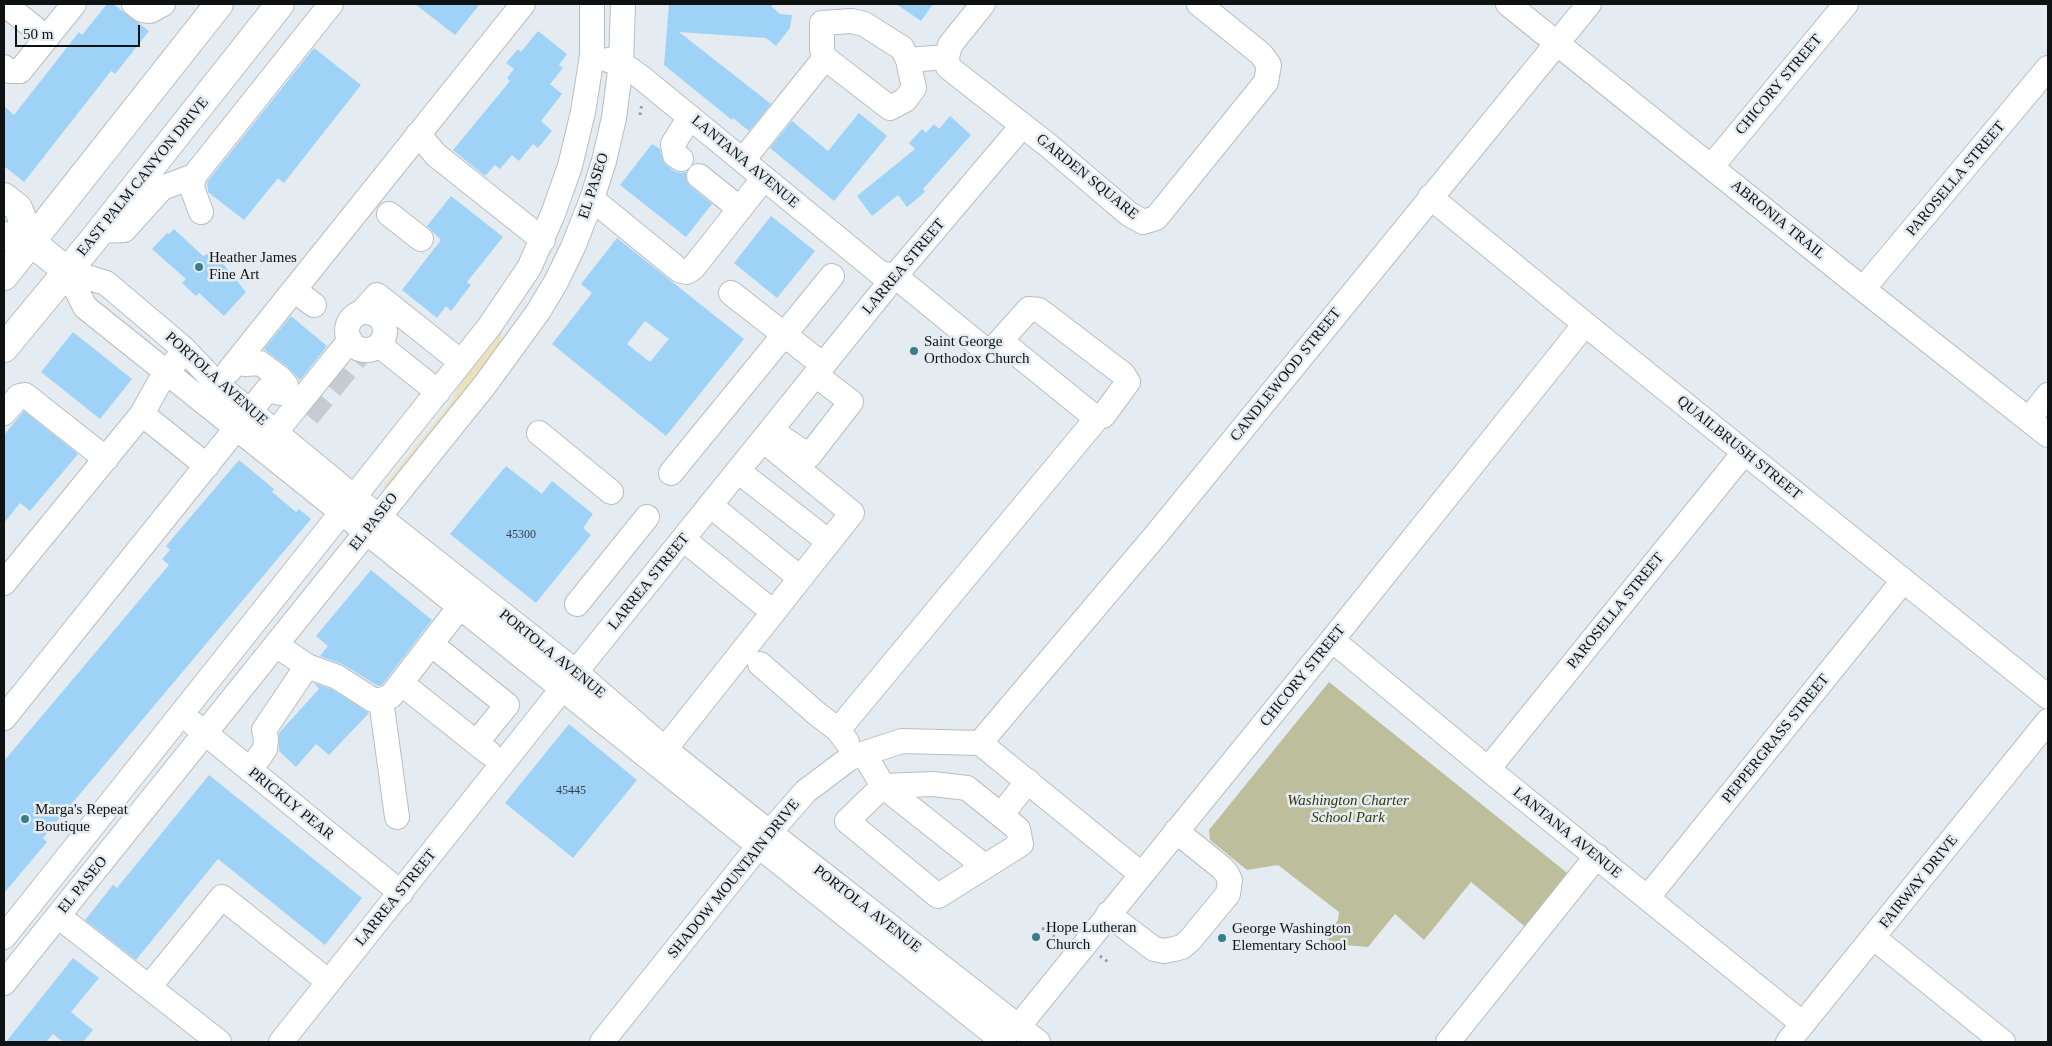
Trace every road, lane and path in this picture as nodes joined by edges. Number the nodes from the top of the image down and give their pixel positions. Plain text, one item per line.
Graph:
1 (74, 4) edge
2 (134, 4) edge
3 (163, 4) edge
4 (218, 4) edge
5 (280, 4) edge
6 (331, 4) edge
7 (523, 4) edge
8 (592, 4) edge
9 (623, 4) edge
10 (983, 4) edge
11 (1199, 4) edge
12 (1508, 4) edge
13 (1589, 4) edge
14 (1846, 4) edge
15 (12, 10) dead end
16 (47, 38) junction
17 (1557, 44) junction
18 (592, 56) junction
19 (947, 57) junction
20 (825, 58) junction
21 (908, 60) junction
22 (621, 63) junction
23 (4, 67) edge
24 (2048, 68) edge
25 (690, 117) junction
26 (1022, 126) junction
27 (418, 134) junction
28 (681, 159) dead end
29 (743, 160) junction
30 (1712, 166) junction
31 (194, 176) junction
32 (699, 176) dead end
33 (764, 178) junction
34 (4, 197) edge
35 (1430, 198) junction
36 (592, 199) junction
37 (740, 209) junction
38 (201, 212) dead end
39 (388, 214) dead end
40 (112, 230) junction
41 (4, 236) edge
42 (421, 240) dead end
43 (543, 240) junction
44 (31, 242) junction
45 (529, 268) junction
46 (67, 271) junction
47 (4, 276) edge
48 (832, 276) dead end
49 (895, 276) junction
50 (1863, 289) junction
51 (294, 290) junction
52 (731, 293) dead end
53 (369, 303) junction
54 (314, 305) dead end
55 (1585, 324) junction
56 (784, 335) junction
57 (1001, 341) junction
58 (363, 347) junction
59 (513, 347) junction
60 (4, 348) edge
61 (184, 349) junction
62 (238, 360) junction
63 (461, 362) junction
64 (819, 370) junction
65 (167, 372) junction
66 (218, 385) junction
67 (438, 392) junction
68 (2048, 395) edge
69 (7, 410) edge
70 (142, 414) junction
71 (308, 416) tunnel mouth
72 (1098, 417) junction
73 (2029, 419) junction
74 (259, 433) junction
75 (539, 434) dead end
76 (767, 435) junction
77 (2048, 435) edge
78 (1744, 453) junction
79 (106, 458) junction
80 (207, 466) junction
81 (738, 471) junction
82 (671, 473) dead end
83 (611, 492) dead end
84 (710, 505) junction
85 (360, 514) junction
86 (651, 520) dead end
87 (684, 539) junction
88 (829, 542) junction
89 (800, 578) junction
90 (1903, 581) junction
91 (4, 583) edge
92 (466, 594) junction
93 (581, 608) dead end
94 (773, 612) junction
95 (1332, 640) junction
96 (431, 644) junction
97 (276, 645) junction
98 (760, 664) dead end
99 (307, 666) junction
100 (569, 680) junction
101 (400, 683) junction
102 (2048, 697) edge
103 (382, 700) junction
104 (181, 714) junction
105 (4, 718) edge
106 (2048, 720) edge
107 (838, 730) junction
108 (205, 733) junction
109 (476, 743) junction
110 (980, 743) junction
111 (665, 749) junction
112 (857, 756) junction
113 (256, 763) junction
114 (503, 764) junction
115 (1488, 769) junction
116 (1028, 781) junction
117 (883, 786) junction
118 (1001, 815) junction
119 (397, 817) dead end
120 (1176, 831) junction
121 (764, 839) junction
122 (1597, 856) junction
123 (984, 866) junction
124 (1141, 874) junction
125 (400, 893) junction
126 (1648, 897) junction
127 (1108, 914) junction
128 (58, 916) junction
129 (1042, 928) dead end
130 (4, 936) edge
131 (1874, 938) junction
132 (1062, 943) dead end
133 (1099, 955) dead end
134 (1108, 962) dead end
135 (329, 982) junction
136 (4, 983) edge
137 (149, 987) junction
138 (1803, 1024) junction
139 (1011, 1034) edge
140 (219, 1042) edge
141 (281, 1042) edge
142 (602, 1042) edge
143 (1038, 1042) edge
144 (1448, 1042) edge
145 (1788, 1042) edge
146 (2003, 1042) edge

1 - 16 street
2 - 3 street
4 - 44 main road
5 - 40 main road, EAST PALM CANYON DRIVE
6 - 31 street
7 - 27 street
8 - 18 street, EL PASEO
9 - 22 street, EL PASEO
10 - 19 street
11 - 26 street, GARDEN SQUARE
12 - 17 street, ABRONIA TRAIL
13 - 17 street, CANDLEWOOD STREET
14 - 30 street, CHICORY STREET
15 - 16 street
16 - 23 street
17 - 30 street, ABRONIA TRAIL
17 - 35 street, CANDLEWOOD STREET
18 - 22 street, LANTANA AVENUE
18 - 43 street, EL PASEO
19 - 21 street
19 - 26 street, GARDEN SQUARE
20 - 21 street
20 - 21 street
20 - 29 street
22 - 25 street, LANTANA AVENUE
22 - 36 street, EL PASEO
24 - 50 street, PAROSELLA STREET
25 - 28 street
25 - 29 street, LANTANA AVENUE
26 - 49 street, LARREA STREET
27 - 43 street
27 - 51 street
29 - 33 street, LANTANA AVENUE
30 - 50 street, ABRONIA TRAIL
31 - 38 street
31 - 40 street
32 - 37 street
33 - 37 street
33 - 49 street, LANTANA AVENUE
34 - 44 main road
35 - 55 street, QUAILBRUSH STREET
35 - 110 street, CANDLEWOOD STREET
36 - 37 street
36 - 59 street, EL PASEO
39 - 42 street
40 - 46 main road, EAST PALM CANYON DRIVE
41 - 44 main road, PORTOLA AVENUE
43 - 45 street, EL PASEO
44 - 46 main road, PORTOLA AVENUE
44 - 47 main road
45 - 59 street
45 - 63 street, EL PASEO
46 - 60 main road, EAST PALM CANYON DRIVE
46 - 61 street, PORTOLA AVENUE
46 - 65 street, PORTOLA AVENUE
48 - 56 street
49 - 57 street, LANTANA AVENUE
49 - 64 street, LARREA STREET
50 - 73 street, ABRONIA TRAIL
51 - 54 street
51 - 62 street
52 - 56 street
53 - 58 street
53 - 58 street
53 - 63 street
55 - 78 street, QUAILBRUSH STREET
55 - 95 street, CHICORY STREET
56 - 64 street
56 - 82 street
57 - 72 street
57 - 72 street
58 - 67 street
58 - 74 street
59 - 85 street, EL PASEO
61 - 65 street
61 - 66 street, PORTOLA AVENUE
62 - 66 street
62 - 74 street
63 - 67 street, EL PASEO
64 - 76 street, LARREA STREET
64 - 76 street
65 - 70 street
65 - 74 street, PORTOLA AVENUE
66 - 74 street, PORTOLA AVENUE
67 - 85 street, EL PASEO
68 - 73 street
69 - 79 street
70 - 79 street
70 - 80 street
71 - 74 street
72 - 107 street
73 - 77 street, ABRONIA TRAIL
74 - 80 street
74 - 85 street, PORTOLA AVENUE
75 - 83 street
76 - 81 street, LARREA STREET
76 - 88 street
78 - 90 street, QUAILBRUSH STREET
78 - 115 street, PAROSELLA STREET
79 - 91 street
80 - 105 street
81 - 84 street, LARREA STREET
81 - 88 street
84 - 87 street, LARREA STREET
84 - 89 street
85 - 92 street, PORTOLA AVENUE
85 - 97 street, EL PASEO
85 - 104 street, EL PASEO
86 - 93 street
87 - 94 street
87 - 100 street, LARREA STREET
88 - 89 street
89 - 94 street
90 - 102 street, QUAILBRUSH STREET
90 - 126 street, PEPPERGRASS STREET
92 - 96 street
92 - 100 street, PORTOLA AVENUE
94 - 111 street
95 - 115 street, LANTANA AVENUE
95 - 120 street, CHICORY STREET
96 - 101 street
96 - 109 street
97 - 99 street
97 - 108 street, EL PASEO
98 - 107 street
99 - 103 street
99 - 113 street
100 - 111 street, PORTOLA AVENUE
100 - 114 street, LARREA STREET
100 - 121 street, PORTOLA AVENUE
101 - 103 street
101 - 109 street
103 - 119 street
104 - 108 street, PRICKLY PEAR
104 - 130 street, EL PASEO
106 - 131 street, FAIRWAY DRIVE
107 - 112 street
108 - 113 street, PRICKLY PEAR
108 - 128 street, EL PASEO
109 - 114 street
110 - 112 street, SHADOW MOUNTAIN DRIVE
110 - 116 street
111 - 121 street, PORTOLA AVENUE
112 - 117 street
112 - 121 street, SHADOW MOUNTAIN DRIVE
113 - 125 street, PRICKLY PEAR
114 - 125 street, LARREA STREET
115 - 122 street, LANTANA AVENUE
116 - 118 street
116 - 124 street
117 - 118 street
117 - 123 street
117 - 123 street
118 - 123 street
120 - 124 street, CHICORY STREET
120 - 127 street
121 - 139 street, PORTOLA AVENUE
121 - 142 street, SHADOW MOUNTAIN DRIVE
122 - 126 street, LANTANA AVENUE
122 - 144 street
124 - 127 street, CHICORY STREET
125 - 135 street, LARREA STREET
126 - 138 street, LANTANA AVENUE
127 - 139 street, CHICORY STREET
128 - 136 street, EL PASEO
128 - 137 street
129 - 132 path
131 - 138 street, FAIRWAY DRIVE
131 - 146 street
133 - 134 path
135 - 137 street
135 - 141 street, LARREA STREET
137 - 140 street
138 - 145 street, FAIRWAY DRIVE
139 - 143 street, PORTOLA AVENUE

